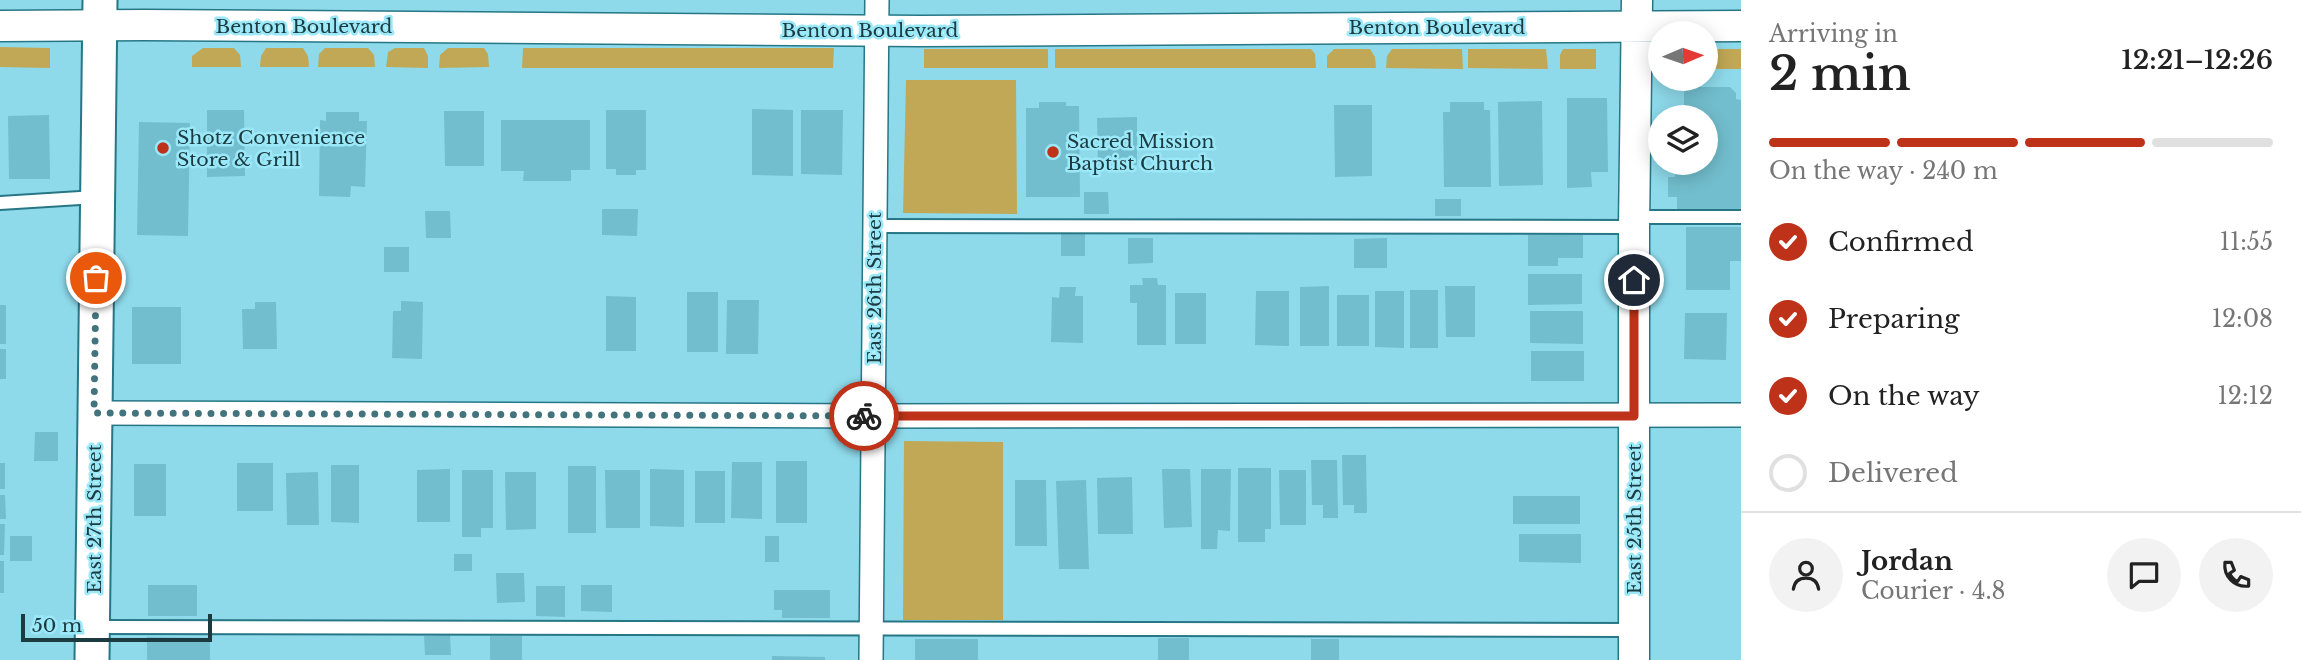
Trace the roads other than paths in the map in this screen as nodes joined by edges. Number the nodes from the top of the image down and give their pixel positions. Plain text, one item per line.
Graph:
1 (877, 0) edge
2 (100, 13) edge
3 (1637, 13) edge
4 (0, 26) edge
5 (1741, 26) edge
6 (877, 30) junction
7 (96, 197) junction
8 (0, 202) edge
9 (1741, 217) edge
10 (1634, 222) junction
11 (875, 226) junction
12 (94, 413) junction
13 (1741, 415) edge
14 (873, 416) junction
15 (1634, 416) junction
16 (93, 627) junction
17 (871, 629) junction
18 (1634, 630) junction
19 (92, 660) edge
20 (871, 660) edge
21 (1634, 660) edge

1 - 6 street, East 26th Street
2 - 4 street, Benton Boulevard
2 - 6 street, Benton Boulevard
2 - 7 main road, East 27th Street
3 - 5 street, Benton Boulevard
3 - 6 street, Benton Boulevard
3 - 10 street, East 25th Street
6 - 11 street, East 26th Street
7 - 8 lane
7 - 12 main road, East 27th Street
9 - 10 lane
10 - 11 lane
10 - 15 street, East 25th Street
11 - 14 street, East 26th Street
12 - 14 street
12 - 16 main road, East 27th Street
13 - 15 street
14 - 15 street
14 - 17 street, East 26th Street
15 - 18 street, East 25th Street
16 - 17 lane
16 - 19 main road, East 27th Street
17 - 18 lane
17 - 20 street, East 26th Street
18 - 21 street, East 25th Street

